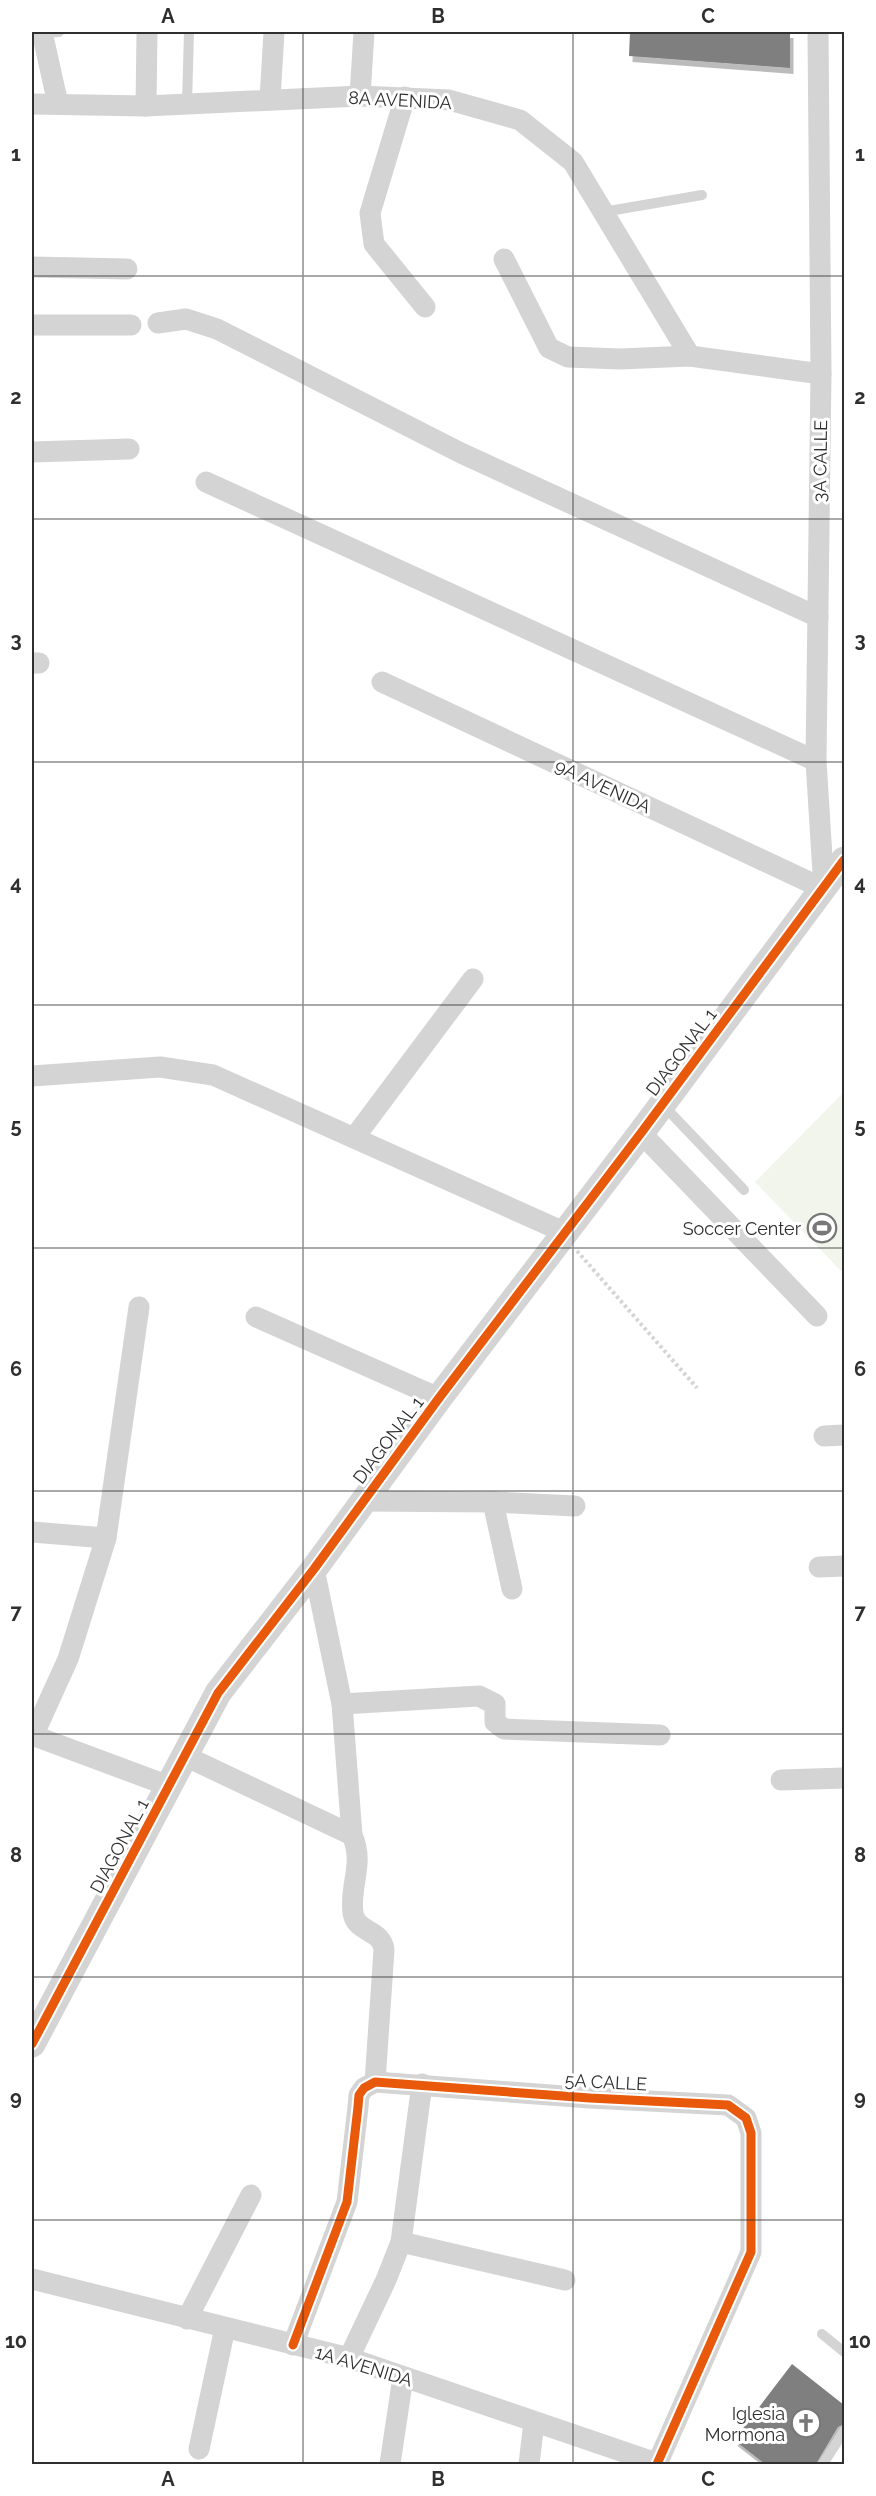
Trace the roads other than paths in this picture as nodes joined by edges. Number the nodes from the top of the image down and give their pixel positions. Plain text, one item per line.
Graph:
1 (48, 32) edge
2 (147, 32) edge
3 (189, 32) edge
4 (274, 32) edge
5 (364, 32) edge
6 (818, 32) edge
7 (360, 96) junction
8 (405, 97) junction
9 (270, 99) junction
10 (187, 103) junction
11 (32, 104) edge
12 (58, 104) junction
13 (146, 106) junction
14 (702, 195) dead end
15 (603, 212) junction
16 (504, 259) dead end
17 (32, 267) edge
18 (127, 269) dead end
19 (425, 307) dead end
20 (158, 323) dead end
21 (32, 325) edge
22 (131, 325) dead end
23 (690, 356) junction
24 (821, 374) junction
25 (129, 449) dead end
26 (32, 452) edge
27 (206, 482) dead end
28 (818, 617) junction
29 (381, 682) dead end
30 (816, 761) junction
31 (838, 874) edge
32 (473, 979) dead end
33 (32, 1076) edge
34 (662, 1104) junction
35 (641, 1133) junction
36 (354, 1138) junction
37 (744, 1190) dead end
38 (563, 1233) junction
39 (139, 1307) dead end
40 (817, 1316) dead end
41 (256, 1317) dead end
42 (439, 1398) junction
43 (363, 1501) junction
44 (493, 1502) junction
45 (575, 1506) dead end
46 (32, 1532) edge
47 (106, 1538) junction
48 (844, 1566) edge
49 (819, 1567) dead end
50 (314, 1569) junction
51 (512, 1589) dead end
52 (342, 1704) junction
53 (32, 1735) edge
54 (660, 1735) dead end
55 (185, 1756) junction
56 (844, 1778) edge
57 (781, 1780) dead end
58 (169, 1786) junction
59 (352, 1835) junction
60 (35, 2030) edge
61 (375, 2082) junction
62 (422, 2084) junction
63 (251, 2195) dead end
64 (401, 2242) junction
65 (32, 2279) edge
66 (565, 2280) dead end
67 (187, 2319) junction
68 (225, 2328) junction
69 (822, 2334) dead end
70 (293, 2345) junction
71 (844, 2352) edge
72 (349, 2358) junction
73 (403, 2377) junction
74 (534, 2422) junction
75 (844, 2431) edge
76 (199, 2449) dead end
77 (390, 2464) edge
78 (529, 2464) edge
79 (658, 2464) edge
80 (823, 2464) edge

1 - 12 street
2 - 13 street
3 - 10 lane
4 - 9 street
5 - 7 street
6 - 24 street, 3A CALLE
7 - 8 street, 8A AVENIDA
7 - 9 street, 8A AVENIDA
8 - 15 street, 8A AVENIDA
8 - 19 street
9 - 10 street, 8A AVENIDA
10 - 13 street, 8A AVENIDA
11 - 12 street, 8A AVENIDA
12 - 13 street, 8A AVENIDA
14 - 15 lane
15 - 23 street, 8A AVENIDA
16 - 23 street
17 - 18 street
20 - 28 street
21 - 22 street
23 - 24 street
24 - 28 street, 3A CALLE
25 - 26 street
27 - 30 street
28 - 30 street, 3A CALLE
29 - 31 street, 9A AVENIDA
30 - 31 street, 3A CALLE
31 - 34 street, DIAGONAL 1
32 - 36 street
33 - 36 street
34 - 35 street, DIAGONAL 1
34 - 37 lane
35 - 38 street, DIAGONAL 1
35 - 40 street
36 - 38 street
38 - 42 street, DIAGONAL 1
39 - 47 street
41 - 42 street
42 - 43 street, DIAGONAL 1
43 - 44 street
43 - 50 street, DIAGONAL 1
44 - 45 street
44 - 51 street
46 - 47 street
47 - 53 street
48 - 49 street
50 - 52 street
50 - 55 street, DIAGONAL 1
52 - 54 street
52 - 59 street
53 - 58 street
55 - 58 street, DIAGONAL 1
55 - 59 street
56 - 57 street
58 - 60 street, DIAGONAL 1
59 - 61 street
61 - 62 street, 5A CALLE
61 - 70 street
62 - 64 street
62 - 79 street, 5A CALLE
63 - 67 street
64 - 66 street
64 - 72 street
65 - 67 street, 1A AVENIDA
67 - 68 street, 1A AVENIDA
68 - 70 street, 1A AVENIDA
68 - 76 street
69 - 71 lane
70 - 72 street, 1A AVENIDA
72 - 73 street, 1A AVENIDA
73 - 74 street, 1A AVENIDA
73 - 77 street
74 - 78 street
74 - 79 street, 1A AVENIDA
75 - 80 lane

